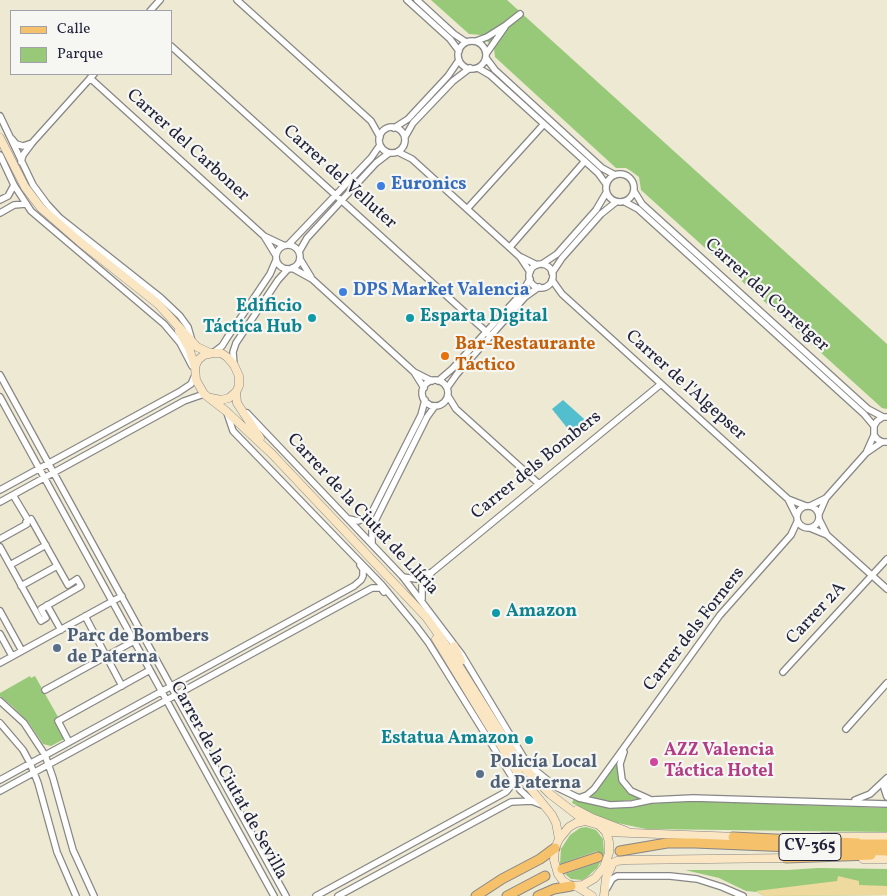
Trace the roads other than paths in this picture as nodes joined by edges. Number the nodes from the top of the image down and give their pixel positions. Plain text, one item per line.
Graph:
1 (160, 0) edge
2 (237, 0) edge
3 (406, 0) edge
4 (417, 0) edge
5 (151, 10) edge
6 (520, 14) dead end
7 (506, 25) junction
8 (476, 41) junction
9 (466, 42) junction
10 (172, 47) edge
11 (459, 51) junction
12 (486, 56) junction
13 (459, 60) junction
14 (470, 68) junction
15 (478, 68) junction
16 (92, 76) edge
17 (0, 116) edge
18 (371, 122) junction
19 (544, 124) junction
20 (391, 128) junction
21 (10, 136) junction
22 (380, 137) junction
23 (405, 137) junction
24 (0, 138) edge
25 (32, 143) junction
26 (405, 144) junction
27 (380, 145) junction
28 (398, 152) junction
29 (389, 153) junction
30 (0, 155) edge
31 (412, 159) junction
32 (21, 162) junction
33 (585, 162) junction
34 (614, 175) junction
35 (606, 184) junction
36 (14, 185) junction
37 (634, 191) junction
38 (606, 193) junction
39 (339, 198) junction
40 (0, 200) edge
41 (616, 202) junction
42 (625, 202) junction
43 (26, 204) junction
44 (467, 209) junction
45 (0, 213) edge
46 (264, 236) junction
47 (286, 245) junction
48 (510, 247) junction
49 (299, 252) junction
50 (276, 257) junction
51 (520, 257) junction
52 (300, 260) junction
53 (540, 265) junction
54 (290, 269) junction
55 (530, 272) junction
56 (552, 272) junction
57 (312, 279) junction
58 (530, 279) junction
59 (552, 280) junction
60 (546, 286) junction
61 (539, 287) junction
62 (562, 294) junction
63 (167, 313) junction
64 (489, 333) junction
65 (192, 341) junction
66 (211, 353) junction
67 (234, 365) junction
68 (195, 372) junction
69 (414, 372) junction
70 (0, 375) edge
71 (435, 381) junction
72 (661, 384) junction
73 (424, 388) junction
74 (447, 388) junction
75 (237, 391) junction
76 (207, 396) junction
77 (448, 396) junction
78 (0, 397) edge
79 (425, 400) junction
80 (438, 405) junction
81 (456, 410) junction
82 (226, 411) junction
83 (885, 417) edge
84 (874, 426) junction
85 (874, 435) junction
86 (884, 442) edge
87 (866, 453) junction
88 (272, 454) junction
89 (49, 463) junction
90 (39, 468) junction
91 (54, 472) junction
92 (44, 478) junction
93 (539, 484) junction
94 (0, 490) edge
95 (13, 495) junction
96 (826, 498) junction
97 (788, 500) junction
98 (0, 502) edge
99 (808, 506) junction
100 (796, 515) junction
101 (370, 516) junction
102 (819, 516) junction
103 (348, 519) junction
104 (28, 520) junction
105 (376, 520) junction
106 (797, 522) junction
107 (807, 528) junction
108 (791, 535) junction
109 (827, 535) junction
110 (0, 539) edge
111 (372, 544) junction
112 (46, 545) junction
113 (0, 547) edge
114 (356, 558) junction
115 (887, 559) edge
116 (10, 565) junction
117 (57, 566) junction
118 (432, 572) junction
119 (872, 576) junction
120 (403, 577) junction
121 (21, 586) junction
122 (887, 589) edge
123 (122, 596) junction
124 (336, 596) junction
125 (410, 600) junction
126 (422, 600) junction
127 (112, 602) junction
128 (397, 602) junction
129 (47, 605) junction
130 (340, 605) junction
131 (0, 612) edge
132 (85, 616) junction
133 (60, 630) junction
134 (0, 634) edge
135 (134, 641) junction
136 (454, 646) junction
137 (22, 651) junction
138 (12, 656) junction
139 (106, 656) junction
140 (0, 663) edge
141 (150, 670) junction
142 (783, 672) dead end
143 (887, 683) edge
144 (122, 686) junction
145 (171, 686) junction
146 (45, 690) dead end
147 (162, 691) junction
148 (176, 695) junction
149 (166, 700) junction
150 (0, 701) edge
151 (490, 715) junction
152 (0, 723) edge
153 (846, 728) dead end
154 (69, 742) junction
155 (626, 746) junction
156 (45, 755) junction
157 (30, 763) junction
158 (49, 764) junction
159 (34, 772) junction
160 (512, 777) junction
161 (887, 778) edge
162 (0, 780) edge
163 (0, 791) edge
164 (502, 795) junction
165 (887, 797) edge
166 (579, 798) junction
167 (652, 800) junction
168 (560, 801) junction
169 (532, 802) junction
170 (842, 802) junction
171 (506, 804) junction
172 (542, 804) junction
173 (887, 804) edge
174 (585, 821) junction
175 (606, 832) junction
176 (631, 832) junction
177 (887, 838) edge
178 (559, 839) junction
179 (733, 841) junction
180 (887, 844) edge
181 (887, 850) edge
182 (552, 851) junction
183 (620, 851) dead end
184 (887, 855) edge
185 (598, 857) dead end
186 (786, 858) junction
187 (887, 859) edge
188 (612, 863) junction
189 (562, 869) dead end
190 (603, 870) junction
191 (545, 876) dead end
192 (574, 886) junction
193 (76, 896) edge
194 (94, 896) edge
195 (274, 896) edge
196 (286, 896) edge
197 (316, 896) edge
198 (338, 896) edge
199 (476, 896) edge
200 (507, 896) edge
201 (538, 896) edge
202 (592, 896) edge
203 (604, 896) edge
204 (743, 896) edge

1 - 5 street
2 - 18 street
3 - 11 street
4 - 9 street
6 - 7 street
7 - 8 street
7 - 12 street
8 - 9 street
8 - 12 street
9 - 11 street
10 - 39 street, Carrer del Velluter
11 - 13 street
12 - 15 street
12 - 34 street
13 - 14 street
13 - 20 street
14 - 15 street
14 - 23 street
15 - 19 street
16 - 25 street
16 - 46 street, Carrer del Carboner
17 - 21 street
18 - 20 street
18 - 22 street
19 - 33 street
19 - 44 street
20 - 22 street
20 - 23 street
21 - 25 street
21 - 32 street
22 - 27 street
23 - 26 street
24 - 63 street, Carrer de la Ciutat de Llíria
25 - 32 street
26 - 28 street
26 - 31 street
27 - 29 street
27 - 39 street
28 - 29 street
28 - 31 street
29 - 39 street
30 - 36 street, Carrer de la Ciutat de Llíria
31 - 44 street
32 - 65 street
33 - 35 street
33 - 48 street
34 - 35 street
34 - 37 street
35 - 38 street
36 - 40 street
36 - 43 street, Carrer de la Ciutat de Llíria
37 - 42 street
37 - 83 street, Carrer del Corretger
38 - 41 street
38 - 53 street
39 - 47 street
39 - 49 street
39 - 64 street, Carrer del Velluter
41 - 42 street
41 - 56 street
42 - 84 street, Carrer del Corretger
43 - 45 street
43 - 68 street, Carrer de la Ciutat de Llíria
44 - 48 street
46 - 47 street, Carrer del Carboner
46 - 50 street, Carrer del Carboner
47 - 49 street
47 - 50 street
48 - 51 street
49 - 52 street
50 - 54 street
50 - 66 street
51 - 53 street
51 - 55 street
52 - 54 street
52 - 57 street
53 - 55 street
53 - 56 street
54 - 57 street
54 - 67 street
55 - 58 street
56 - 59 street
57 - 69 street
58 - 61 street
58 - 64 street
59 - 60 street
59 - 62 street
60 - 61 street
60 - 62 street
61 - 64 street
62 - 72 street, Carrer de l'Algepser
63 - 65 street, Carrer de la Ciutat de Llíria
63 - 68 street, Carrer de la Ciutat de Llíria
64 - 71 street
64 - 74 street
65 - 66 street, Carrer de la Ciutat de Llíria
66 - 67 street, Carrer de la Ciutat de Llíria
66 - 68 street
67 - 75 street, Carrer de la Ciutat de Llíria
68 - 76 street, Carrer de la Ciutat de Llíria
68 - 89 street
69 - 71 street
69 - 73 street
70 - 89 street, Carrer de la Ciutat de Sevilla
71 - 73 street
71 - 74 street
72 - 93 street, Carrer dels Bombers
72 - 97 street, Carrer de l'Algepser
73 - 79 street
74 - 77 street
75 - 76 street
75 - 88 street, Carrer de la Ciutat de Llíria
75 - 103 street, Carrer de la Ciutat de Llíria
76 - 82 street, Carrer de la Ciutat de Llíria
76 - 91 street
77 - 80 street
77 - 81 street
78 - 90 street, Carrer de la Ciutat de Sevilla
79 - 80 street
79 - 101 street
80 - 81 street
80 - 105 street
81 - 93 street
82 - 88 street, Carrer de la Ciutat de Llíria
82 - 114 street, Carrer de la Ciutat de Llíria
83 - 84 street
84 - 85 street
85 - 86 street
85 - 87 street
86 - 87 street
87 - 96 street
88 - 125 street, Carrer de la Ciutat de Llíria
89 - 90 street
89 - 91 street, Carrer de la Ciutat de Sevilla
90 - 92 street, Carrer de la Ciutat de Sevilla
90 - 94 street
91 - 92 street
91 - 123 street, Carrer de la Ciutat de Sevilla
92 - 95 street
92 - 127 street, Carrer de la Ciutat de Sevilla
93 - 118 street, Carrer dels Bombers
95 - 98 street
95 - 104 street
96 - 99 street
96 - 102 street
97 - 99 street
97 - 100 street
99 - 100 street
99 - 102 street
100 - 106 street
101 - 103 street
101 - 105 street
102 - 107 street
102 - 109 street
103 - 111 street, Carrer de la Ciutat de Llíria
104 - 110 street
104 - 112 street
105 - 111 street
106 - 107 street
106 - 108 street, Carrer dels Forners
107 - 108 street, Carrer dels Forners
107 - 109 street
108 - 155 street, Carrer dels Forners
109 - 119 street
111 - 120 street, Carrer de la Ciutat de Llíria
112 - 116 street
112 - 117 street
113 - 116 street
114 - 124 street
114 - 128 street, Carrer de la Ciutat de Llíria
115 - 119 street, Carrer 2A
116 - 121 street
117 - 121 street
117 - 129 street
118 - 120 street, Carrer dels Bombers
118 - 126 street, Carrer dels Bombers
119 - 122 street
119 - 142 street, Carrer 2A
120 - 126 street, Carrer de la Ciutat de Llíria
121 - 129 street
123 - 127 street
123 - 145 street, Carrer de la Ciutat de Sevilla
124 - 130 street
124 - 145 street
125 - 151 street, Carrer de la Ciutat de Llíria
125 - 172 street, Carrer de la Ciutat de Llíria
126 - 136 street, Carrer de la Ciutat de Llíria
127 - 132 street
127 - 135 street, Carrer de la Ciutat de Sevilla
128 - 130 street
128 - 160 street, Carrer de la Ciutat de Llíria
129 - 133 street
130 - 148 street
131 - 137 street
132 - 133 street
132 - 139 street
133 - 137 street
134 - 138 street
135 - 139 street
135 - 141 street, Carrer de la Ciutat de Sevilla
136 - 151 street
136 - 166 street, Carrer de la Ciutat de Llíria
137 - 138 street
138 - 140 street
139 - 144 street
139 - 146 street
141 - 144 street
141 - 147 street, Carrer de la Ciutat de Sevilla
143 - 153 street
144 - 154 street
145 - 147 street
145 - 148 street, Carrer de la Ciutat de Sevilla
147 - 149 street, Carrer de la Ciutat de Sevilla
147 - 154 street
148 - 149 street
148 - 196 street, Carrer de la Ciutat de Sevilla
149 - 158 street
149 - 195 street, Carrer de la Ciutat de Sevilla
150 - 156 street
151 - 168 street, Carrer de la Ciutat de Llíria
152 - 157 street
154 - 156 street
155 - 166 street, Carrer dels Forners
155 - 167 street, Carrer dels Forners
156 - 157 street
156 - 158 street
157 - 159 street
157 - 162 street
158 - 159 street
158 - 194 street
159 - 163 street
159 - 193 street
160 - 164 street
160 - 169 street, Carrer de la Ciutat de Llíria
161 - 165 street
161 - 170 street
164 - 171 street
164 - 197 street
166 - 167 street, Carrer de la Ciutat de Llíria
167 - 170 street, Carrer de la Ciutat de Llíria
168 - 174 street, Carrer de la Ciutat de Llíria
168 - 176 street
169 - 171 street
169 - 172 street
170 - 173 street
171 - 198 street
172 - 178 street, Carrer de la Ciutat de Llíria
172 - 182 street
174 - 175 street
174 - 178 street
175 - 176 street
175 - 190 street
176 - 179 street
177 - 179 street
178 - 182 street
179 - 180 main road
179 - 181 main road, CV-365
179 - 183 main road, CV-365
182 - 192 street
182 - 199 main road
184 - 186 main road
185 - 189 main road
186 - 187 street
186 - 188 street
188 - 190 street
188 - 203 street
190 - 192 street
190 - 203 street
191 - 200 main road
192 - 201 main road
192 - 202 street
203 - 204 street

